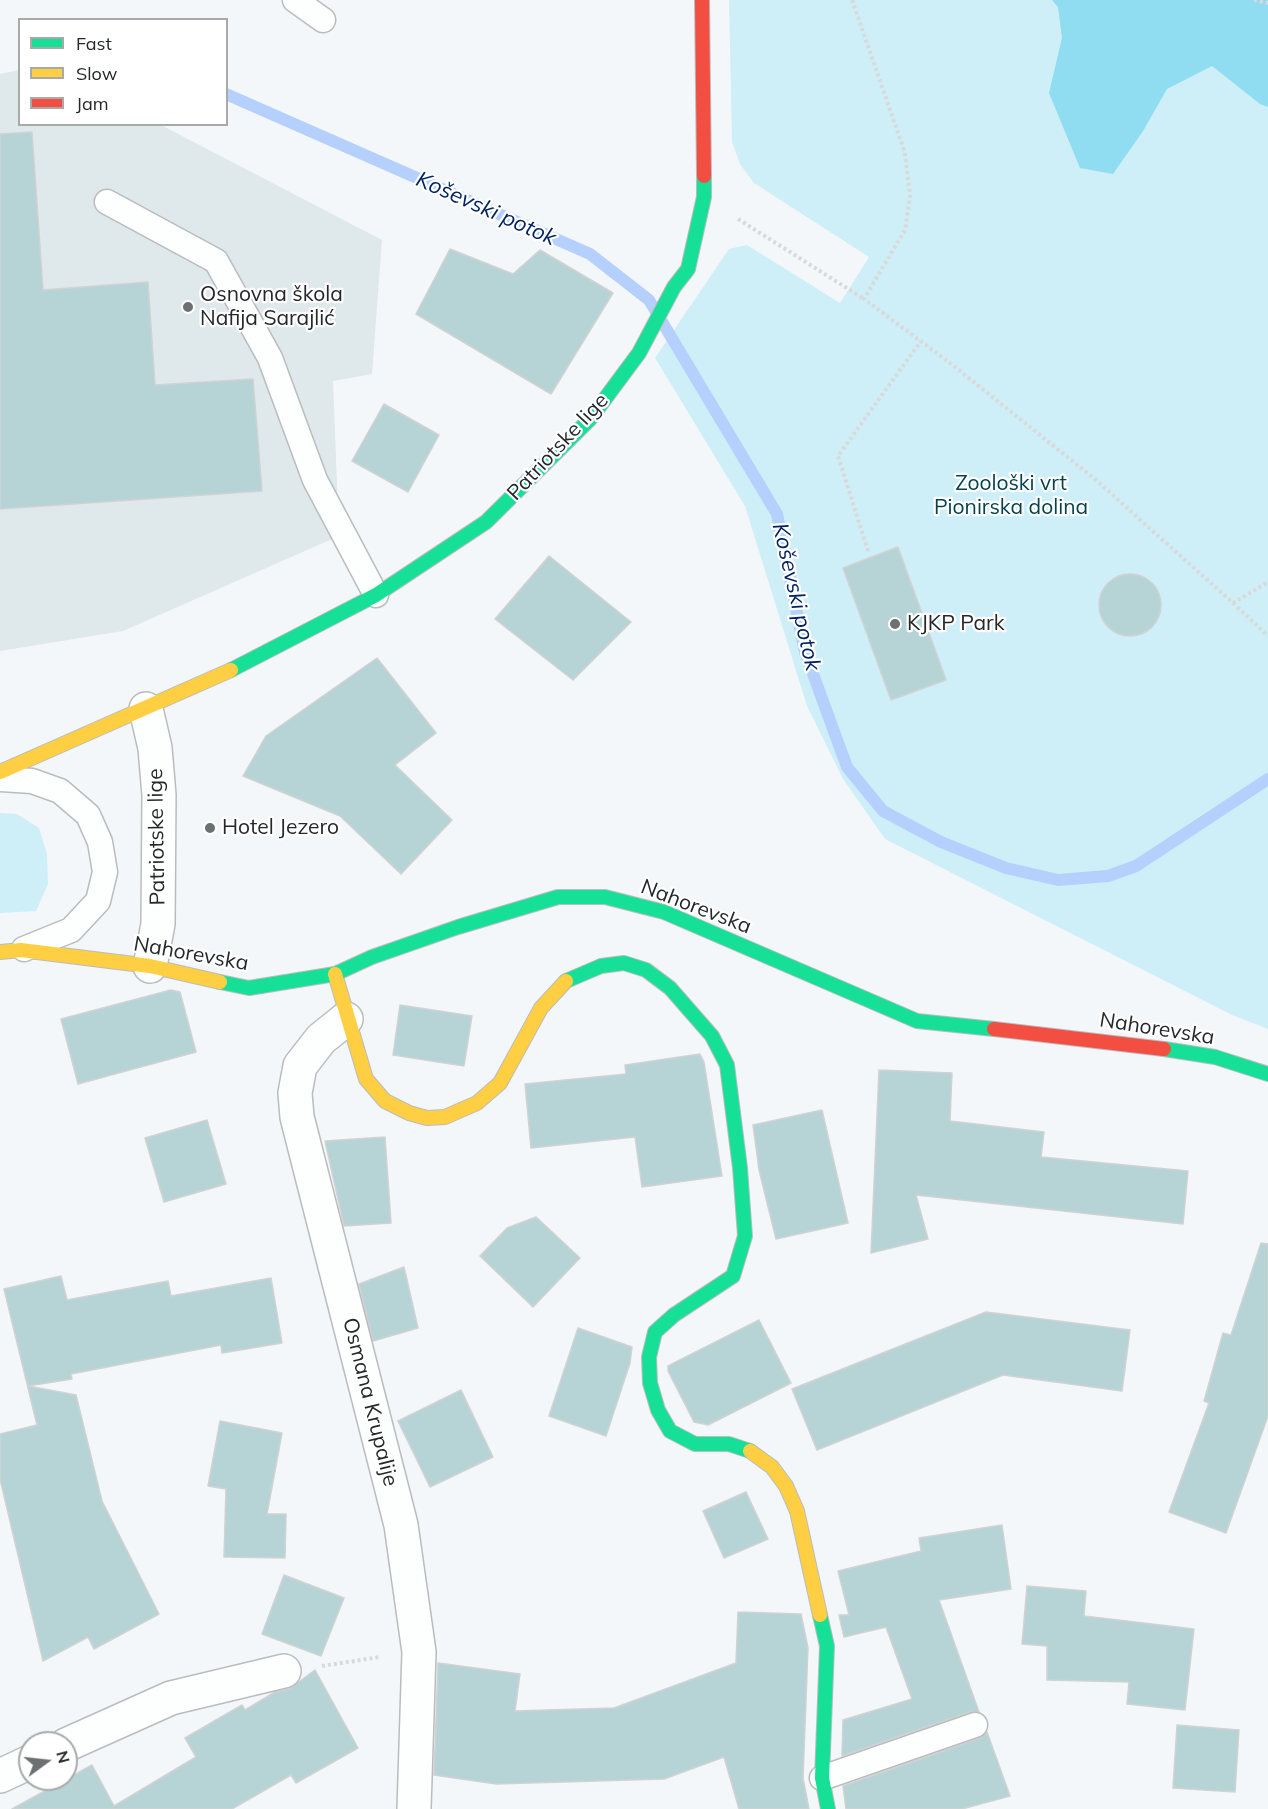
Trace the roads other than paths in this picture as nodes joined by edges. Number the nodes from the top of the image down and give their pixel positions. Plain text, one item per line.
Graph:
1 (295, 0) edge
2 (702, 0) edge
3 (323, 20) dead end
4 (107, 202) dead end
5 (376, 595) junction
6 (146, 709) junction
7 (0, 772) edge
8 (0, 779) edge
9 (11, 951) edge
10 (150, 966) junction
11 (335, 974) junction
12 (346, 1019) junction
13 (1268, 1074) edge
14 (284, 1671) road end
15 (975, 1725) dead end
16 (78, 1740) edge
17 (18, 1768) edge
18 (0, 1776) edge
19 (822, 1778) junction
20 (414, 1809) edge
21 (828, 1809) edge

1 - 3 lane
2 - 5 street, Patriotske lige
4 - 5 lane
5 - 6 street, Patriotske lige
6 - 7 street, Patriotske lige
6 - 10 street, Patriotske lige
8 - 9 lane
9 - 10 street, Nahorevska
10 - 11 street, Nahorevska
11 - 12 street
11 - 13 street, Nahorevska
12 - 19 street
12 - 20 street, Osmana Krupalije
14 - 16 street
15 - 19 lane
17 - 18 street
19 - 21 street

